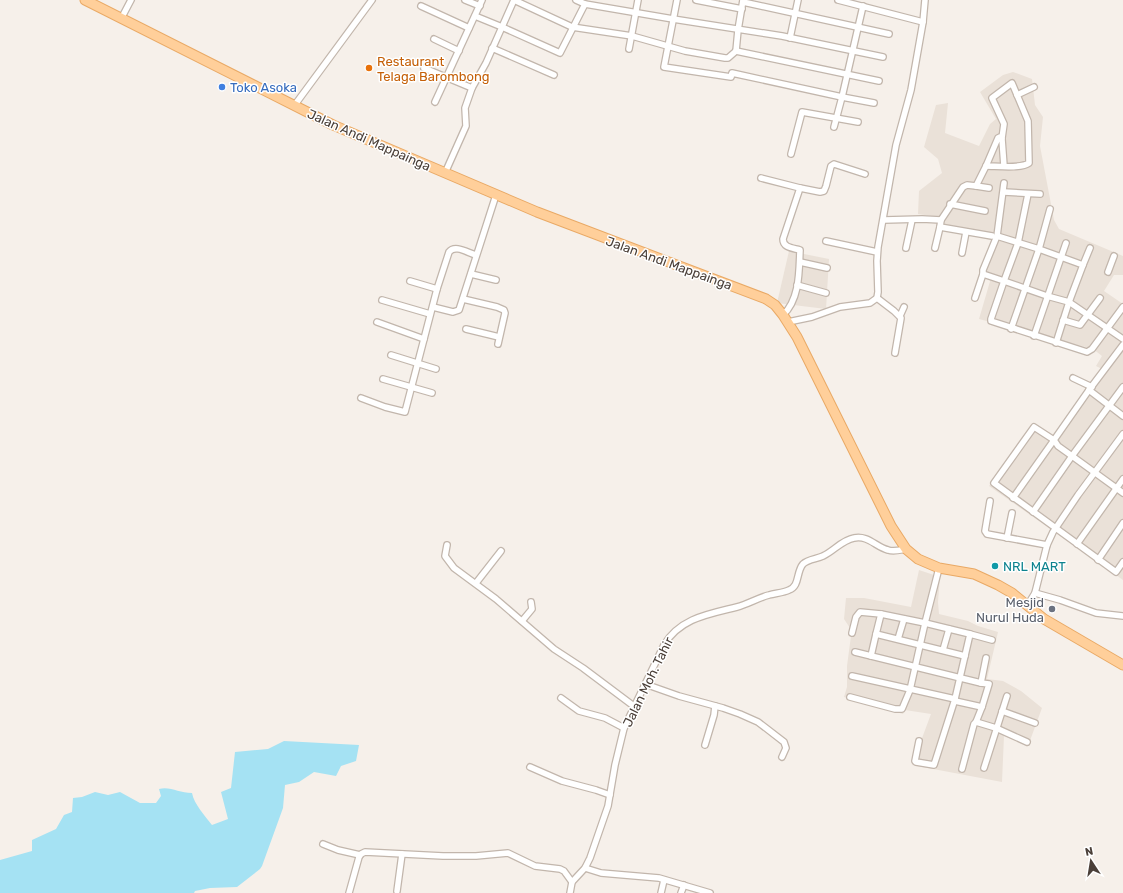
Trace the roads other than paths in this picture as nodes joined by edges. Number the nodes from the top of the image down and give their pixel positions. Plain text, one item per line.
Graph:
1 (84, 0) edge
2 (131, 0) edge
3 (372, 0) edge
4 (465, 0) edge
5 (482, 0) edge
6 (514, 0) edge
7 (576, 0) edge
8 (638, 0) edge
9 (677, 0) edge
10 (696, 0) edge
11 (798, 0) edge
12 (838, 0) edge
13 (925, 0) edge
14 (743, 1) edge
15 (584, 4) junction
16 (421, 6) dead end
17 (480, 6) junction
18 (863, 6) junction
19 (742, 9) junction
20 (636, 13) junction
21 (794, 14) junction
22 (475, 16) junction
23 (121, 19) junction
24 (673, 20) junction
25 (923, 22) junction
26 (502, 27) junction
27 (572, 27) junction
28 (469, 28) junction
29 (858, 28) junction
30 (738, 30) junction
31 (889, 34) dead end
32 (632, 36) junction
33 (790, 38) junction
34 (434, 39) dead end
35 (668, 46) junction
36 (492, 48) junction
37 (629, 49) dead end
38 (459, 51) junction
39 (736, 51) junction
40 (852, 52) junction
41 (883, 57) dead end
42 (424, 68) dead end
43 (847, 74) junction
44 (554, 75) dead end
45 (446, 78) junction
46 (879, 81) dead end
47 (1034, 87) dead end
48 (472, 88) junction
49 (1017, 95) junction
50 (842, 97) junction
51 (435, 102) dead end
52 (874, 103) dead end
53 (294, 106) junction
54 (836, 118) junction
55 (858, 122) dead end
56 (834, 127) dead end
57 (1002, 138) junction
58 (791, 154) dead end
59 (986, 166) junction
60 (1004, 166) junction
61 (445, 173) junction
62 (866, 174) dead end
63 (761, 178) dead end
64 (1004, 184) dead end
65 (976, 186) junction
66 (800, 188) junction
67 (989, 188) dead end
68 (1004, 192) junction
69 (1028, 194) junction
70 (1040, 194) dead end
71 (496, 195) junction
72 (950, 204) junction
73 (1050, 210) dead end
74 (985, 211) dead end
75 (884, 220) junction
76 (912, 220) junction
77 (941, 220) junction
78 (940, 227) junction
79 (966, 232) junction
80 (994, 236) junction
81 (826, 242) dead end
82 (1018, 243) junction
83 (1066, 243) dead end
84 (906, 248) dead end
85 (935, 248) dead end
86 (1090, 248) dead end
87 (1039, 249) junction
88 (877, 252) junction
89 (962, 253) dead end
90 (476, 255) junction
91 (1114, 256) dead end
92 (1061, 257) junction
93 (800, 262) junction
94 (1083, 265) junction
95 (827, 268) dead end
96 (1108, 272) dead end
97 (471, 274) junction
98 (983, 274) junction
99 (496, 280) dead end
100 (410, 281) dead end
101 (1004, 281) junction
102 (797, 285) junction
103 (437, 289) junction
104 (1026, 289) junction
105 (826, 293) dead end
106 (1047, 296) junction
107 (877, 298) junction
108 (975, 298) dead end
109 (1100, 298) dead end
110 (463, 299) junction
111 (382, 300) dead end
112 (1069, 302) junction
113 (433, 306) junction
114 (904, 307) dead end
115 (1123, 307) edge
116 (430, 314) junction
117 (1088, 315) junction
118 (900, 316) junction
119 (786, 318) junction
120 (1063, 320) junction
121 (376, 322) dead end
122 (1011, 328) junction
123 (1107, 328) junction
124 (466, 329) dead end
125 (1034, 336) junction
126 (500, 337) junction
127 (424, 339) junction
128 (1123, 339) edge
129 (1056, 343) junction
130 (498, 344) dead end
131 (1123, 345) edge
132 (895, 353) dead end
133 (391, 355) dead end
134 (417, 364) junction
135 (436, 369) dead end
136 (1073, 378) dead end
137 (383, 379) dead end
138 (411, 387) junction
139 (1123, 387) edge
140 (1090, 389) junction
141 (432, 393) dead end
142 (361, 398) dead end
143 (1109, 406) junction
144 (1123, 416) edge
145 (1123, 434) edge
146 (1054, 440) junction
147 (1072, 456) junction
148 (1094, 472) junction
149 (1123, 479) edge
150 (1116, 488) junction
151 (1123, 493) edge
152 (1013, 498) junction
153 (990, 501) dead end
154 (1033, 512) junction
155 (1012, 513) dead end
156 (1123, 523) edge
157 (1055, 528) junction
158 (1007, 538) junction
159 (1077, 544) junction
160 (447, 545) dead end
161 (1047, 545) junction
162 (906, 549) junction
163 (501, 551) dead end
164 (1098, 560) junction
165 (1123, 562) edge
166 (939, 568) junction
167 (476, 583) junction
168 (1035, 593) junction
169 (531, 602) dead end
170 (1027, 606) junction
171 (881, 614) junction
172 (1123, 616) edge
173 (904, 619) junction
174 (522, 621) junction
175 (925, 623) junction
176 (949, 629) junction
177 (852, 633) dead end
178 (876, 634) junction
179 (970, 634) junction
180 (898, 639) junction
181 (992, 640) dead end
182 (921, 644) junction
183 (942, 650) junction
184 (855, 652) dead end
185 (871, 656) junction
186 (965, 656) junction
187 (986, 658) dead end
188 (1123, 665) edge
189 (915, 667) junction
190 (852, 676) dead end
191 (960, 677) junction
192 (981, 682) junction
193 (645, 684) junction
194 (910, 690) junction
195 (1007, 696) dead end
196 (850, 697) dead end
197 (561, 698) dead end
198 (955, 700) junction
199 (715, 706) junction
200 (635, 707) junction
201 (982, 707) junction
202 (1002, 711) junction
203 (976, 722) junction
204 (1035, 723) dead end
205 (624, 728) junction
206 (996, 728) junction
207 (919, 741) dead end
208 (1027, 742) dead end
209 (704, 745) dead end
210 (782, 758) dead end
211 (530, 767) dead end
212 (984, 768) dead end
213 (962, 769) dead end
214 (610, 795) junction
215 (323, 844) dead end
216 (402, 854) junction
217 (360, 855) junction
218 (585, 868) junction
219 (664, 880) junction
220 (572, 882) junction
221 (684, 885) junction
222 (397, 892) dead end
223 (349, 893) edge
224 (570, 893) edge
225 (661, 893) edge
226 (681, 893) edge
227 (710, 893) edge

1 - 23 main road, Jalan Andi Mappainga
2 - 23 street
3 - 53 street
4 - 17 street
5 - 17 street
6 - 26 street
6 - 27 street
7 - 15 street
8 - 20 street
9 - 24 street
10 - 19 street
11 - 21 street
12 - 18 street
13 - 25 street
14 - 19 street
14 - 21 street
15 - 20 street
15 - 27 street
16 - 28 street
17 - 22 street
18 - 25 street
18 - 29 street
19 - 30 street
20 - 24 street
20 - 32 street
21 - 29 street
21 - 33 street
22 - 26 street
22 - 28 street
23 - 53 main road, Jalan Andi Mappainga
24 - 30 street
24 - 35 street
25 - 75 street
26 - 27 street
26 - 36 street
27 - 32 street
28 - 38 street
29 - 31 street
29 - 40 street
30 - 33 street
30 - 39 street
32 - 35 street
32 - 37 street
33 - 40 street
34 - 38 street
35 - 39 street
35 - 50 street
36 - 44 street
36 - 48 street
38 - 45 street
39 - 43 street
40 - 41 street
40 - 43 street
42 - 45 street
43 - 46 street
43 - 50 street
45 - 48 street
45 - 51 street
47 - 49 street
48 - 61 street
49 - 57 street
49 - 60 street
50 - 52 street
50 - 54 street
53 - 61 main road, Jalan Andi Mappainga
54 - 55 street
54 - 56 street
54 - 58 street
57 - 59 street
57 - 60 street
59 - 60 street
59 - 65 street
61 - 71 main road, Jalan Andi Mappainga
62 - 66 street
63 - 66 street
64 - 68 street
65 - 67 street
65 - 72 street
66 - 93 street
68 - 69 street
68 - 80 street
69 - 70 street
69 - 82 street
71 - 90 street
71 - 119 main road, Jalan Andi Mappainga
72 - 74 street
72 - 77 street
73 - 87 street
75 - 76 street
75 - 88 street
76 - 77 street
76 - 84 street
77 - 78 street
78 - 79 street
78 - 85 street
79 - 80 street
79 - 89 street
80 - 82 street
80 - 98 street
81 - 88 street
82 - 87 street
82 - 101 street
83 - 92 street
86 - 94 street
87 - 92 street
87 - 104 street
88 - 107 street
90 - 97 street
90 - 103 street
91 - 96 street
92 - 94 street
92 - 106 street
93 - 95 street
93 - 102 street
94 - 112 street
97 - 99 street
97 - 110 street
98 - 101 street
98 - 108 street
100 - 103 street
101 - 104 street
101 - 122 street
102 - 105 street
102 - 119 street
103 - 113 street
104 - 106 street
104 - 122 street
106 - 112 street
106 - 125 street
107 - 118 street
107 - 119 street
109 - 117 street
110 - 113 street
110 - 126 street
111 - 116 street
112 - 117 street
112 - 120 street
113 - 116 street
114 - 118 street
115 - 123 street
116 - 127 street
117 - 120 street
117 - 123 street
118 - 132 street
119 - 162 main road, Jalan Andi Mappainga
120 - 129 street
121 - 127 street
122 - 125 street
123 - 128 street
123 - 129 street
124 - 126 street
125 - 129 street
126 - 130 street
127 - 134 street
131 - 140 street
133 - 134 street
134 - 135 street
134 - 138 street
136 - 140 street
137 - 138 street
138 - 141 street
138 - 142 street
139 - 143 street
140 - 143 street
140 - 146 street
143 - 144 street
143 - 147 street
145 - 148 street
146 - 147 street
146 - 152 street
146 - 152 street
147 - 148 street
147 - 154 street
148 - 150 street
148 - 157 street
149 - 150 street
150 - 151 street
150 - 159 street
152 - 154 street
153 - 158 street
154 - 157 street
155 - 158 street
156 - 164 street
157 - 159 street
157 - 161 street
158 - 161 street
159 - 164 street
160 - 167 street
161 - 168 street
162 - 166 main road, Jalan Andi Mappainga
162 - 193 street, Jalan Moh. Tahir
163 - 167 street
164 - 165 street
166 - 170 main road, Jalan Andi Mappainga
166 - 175 street
167 - 174 street
168 - 170 street
168 - 172 street
169 - 174 street
170 - 188 main road, Jalan Andi Mappainga
171 - 173 street
171 - 177 street
171 - 178 street
173 - 175 street
173 - 180 street
174 - 200 street
175 - 176 street
175 - 182 street
176 - 179 street
176 - 183 street
178 - 180 street
178 - 185 street
179 - 181 street
179 - 186 street
180 - 182 street
182 - 183 street
182 - 189 street
183 - 186 street
184 - 185 street
185 - 189 street
186 - 191 street
187 - 192 street
189 - 191 street
189 - 194 street
190 - 194 street
191 - 192 street
191 - 198 street
192 - 201 street
193 - 199 street
193 - 200 street, Jalan Moh. Tahir
194 - 196 street
194 - 198 street
195 - 202 street
197 - 205 street
198 - 201 street
198 - 207 street
199 - 209 street
199 - 210 street
200 - 205 street, Jalan Moh. Tahir
201 - 203 street
202 - 204 street
202 - 206 street
203 - 206 street
203 - 213 street
205 - 214 street, Jalan Moh. Tahir
206 - 208 street
206 - 212 street
211 - 214 street
214 - 218 street, Jalan Moh. Tahir
215 - 217 street
216 - 217 street
216 - 220 street
216 - 222 street
217 - 223 street
218 - 219 street
218 - 220 street, Jalan Moh. Tahir
219 - 221 street
219 - 225 street
220 - 224 street
221 - 226 street
221 - 227 street

